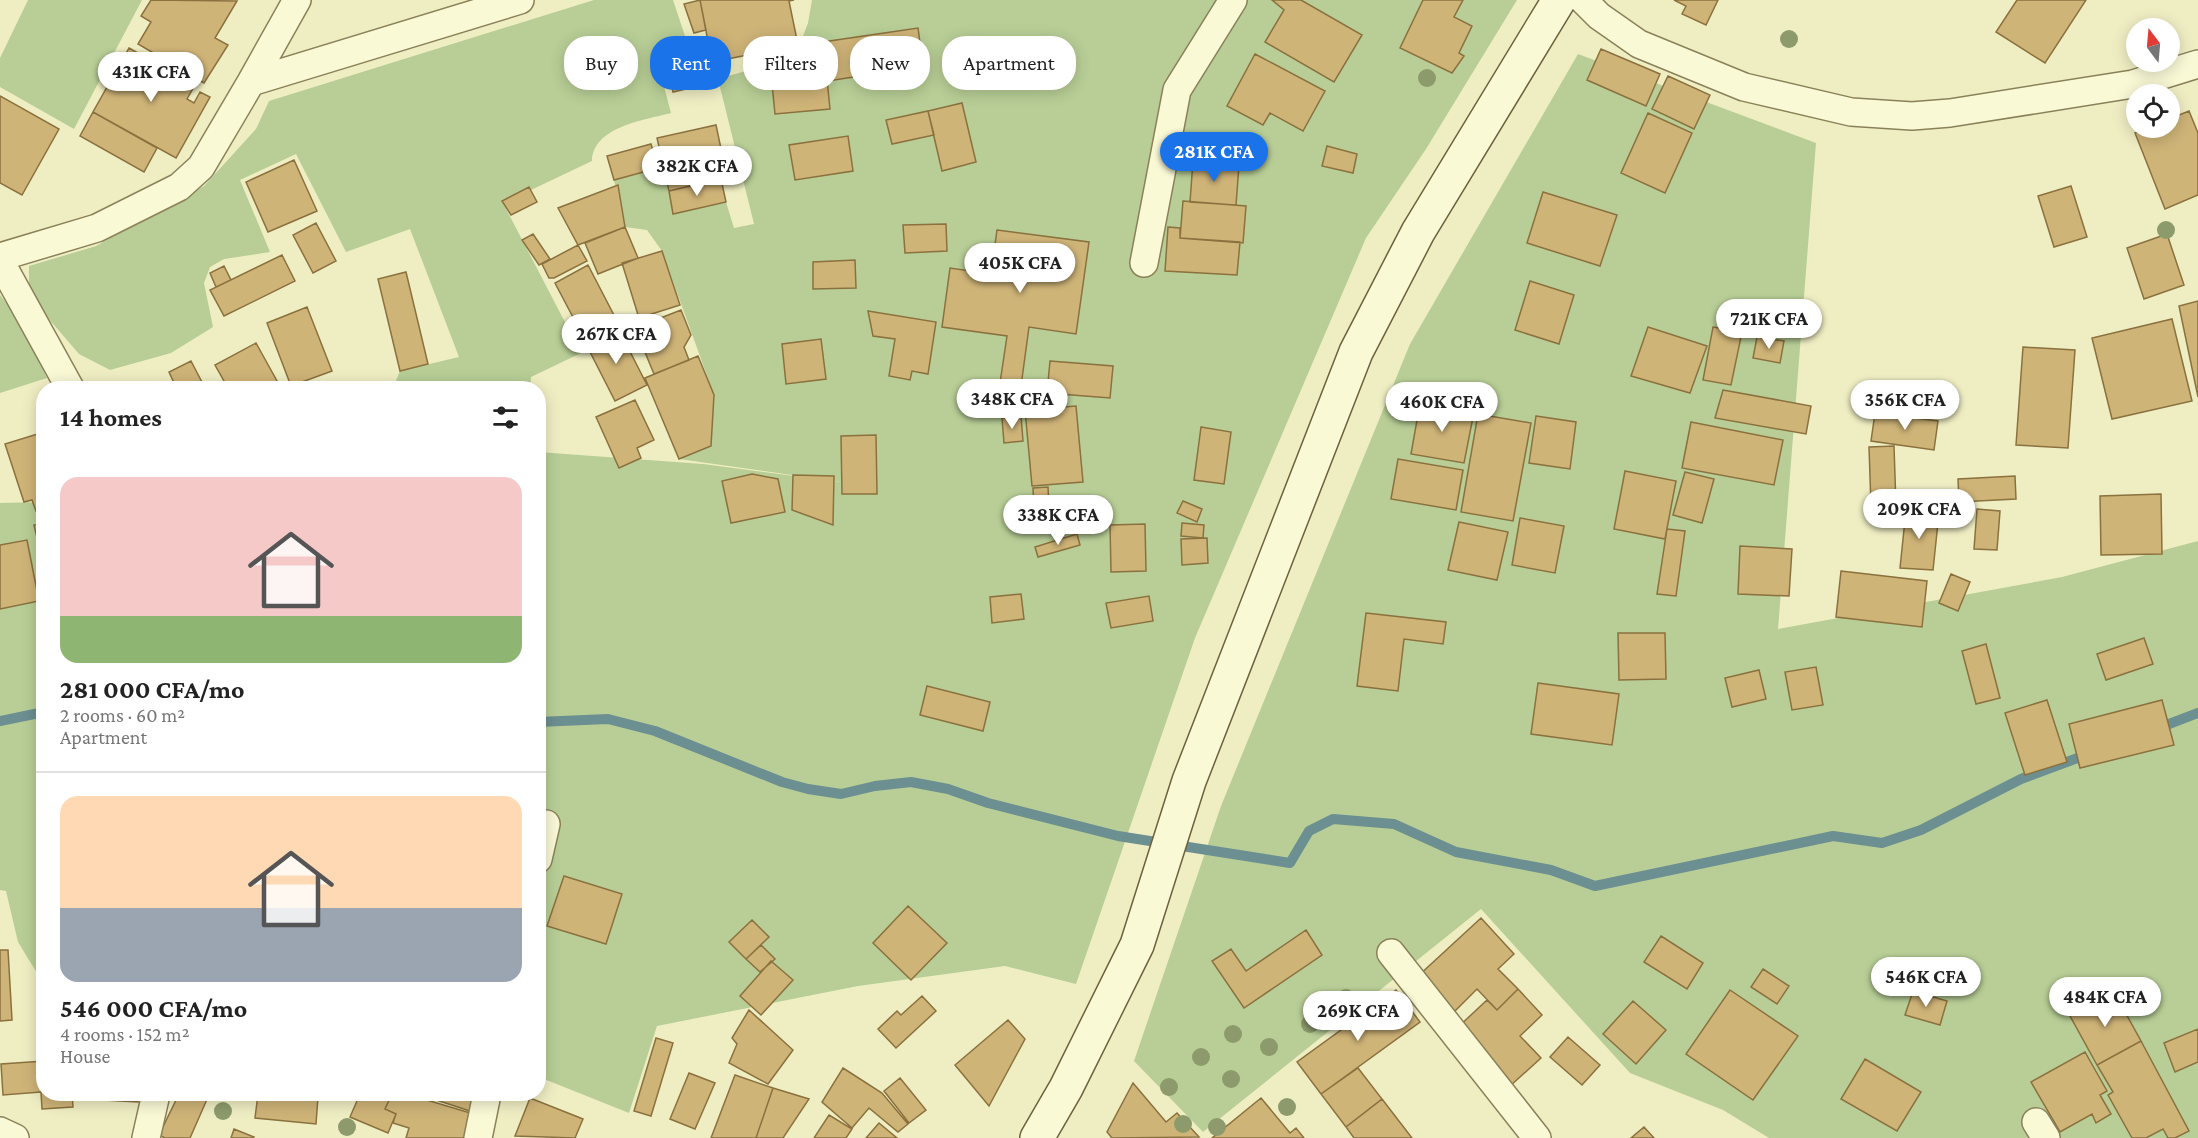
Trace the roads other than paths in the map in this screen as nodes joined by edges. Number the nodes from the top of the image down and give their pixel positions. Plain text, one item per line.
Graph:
1 (297, 0) edge
2 (520, 0) edge
3 (1233, 0) edge
4 (1559, 0) edge
5 (1583, 0) edge
6 (2198, 64) edge
7 (251, 82) junction
8 (0, 259) edge
9 (1144, 263) dead end
10 (66, 381) edge
11 (1391, 953) dead end
12 (154, 1101) edge
13 (486, 1101) edge
14 (0, 1131) edge
15 (15, 1138) edge
16 (146, 1138) edge
17 (478, 1138) edge
18 (1037, 1138) edge
19 (1537, 1138) edge

1 - 7 street
2 - 7 street
3 - 9 street
4 - 18 main road
5 - 6 street
7 - 8 street
8 - 10 street
11 - 19 street
12 - 16 street
13 - 17 street
14 - 15 street

